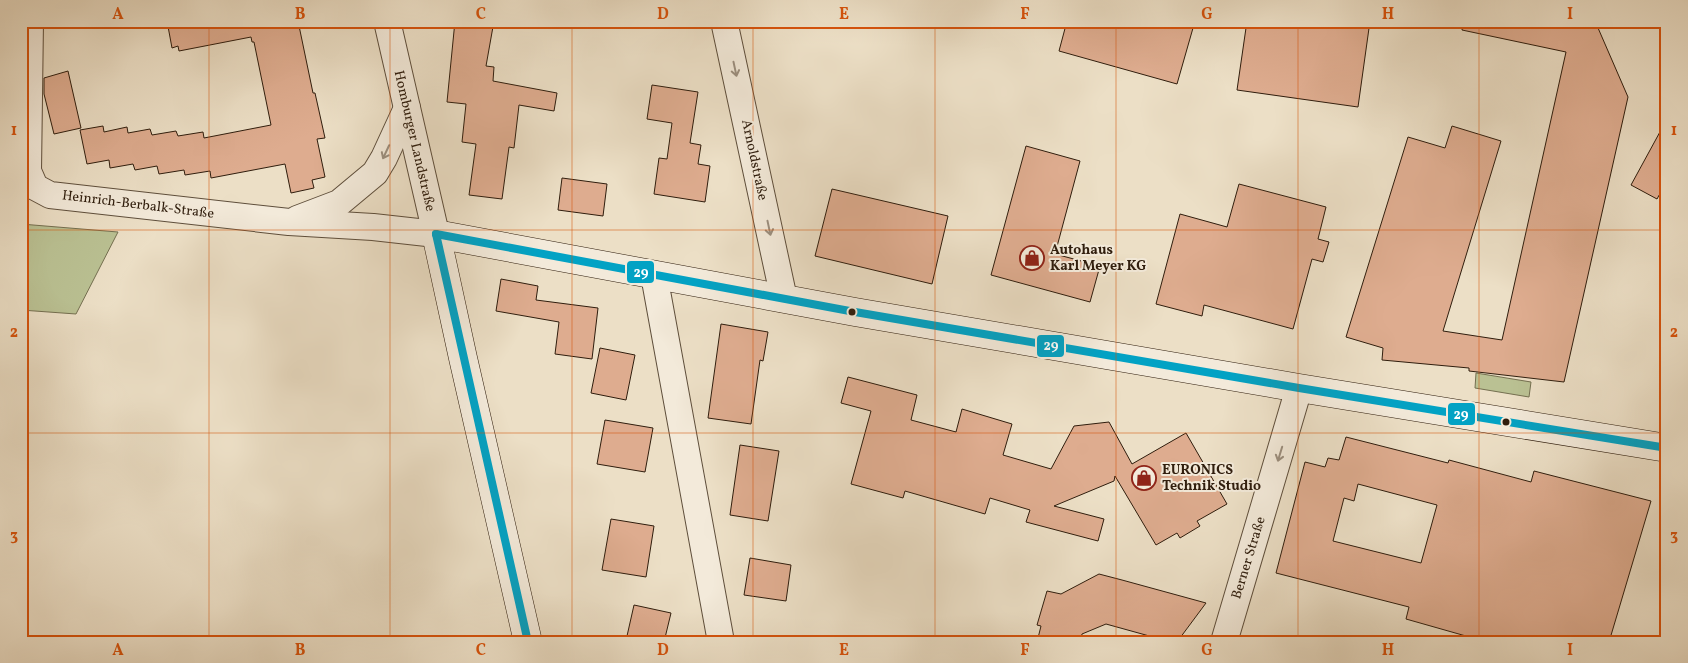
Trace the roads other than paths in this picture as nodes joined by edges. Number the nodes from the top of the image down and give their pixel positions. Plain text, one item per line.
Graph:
1 (30, 21) edge
2 (386, 21) edge
3 (724, 21) edge
4 (406, 108) junction
5 (289, 222) junction
6 (436, 234) junction
7 (654, 275) junction
8 (784, 299) junction
9 (1299, 388) junction
10 (1667, 448) edge
11 (528, 642) edge
12 (721, 642) edge
13 (1224, 642) edge

1 - 5 street, Heinrich-Berbalk-Straße
2 - 4 street, Homburger Landstraße
3 -> 8 street, Arnoldstraße
4 -> 5 street, Heinrich-Berbalk-Straße
4 - 6 street, Homburger Landstraße
5 - 6 street, Heinrich-Berbalk-Straße
6 - 7 street
6 - 11 street, Homburger Landstraße
7 - 8 street
7 - 12 street
8 - 9 street
9 - 10 street
9 -> 13 street, Berner Straße

